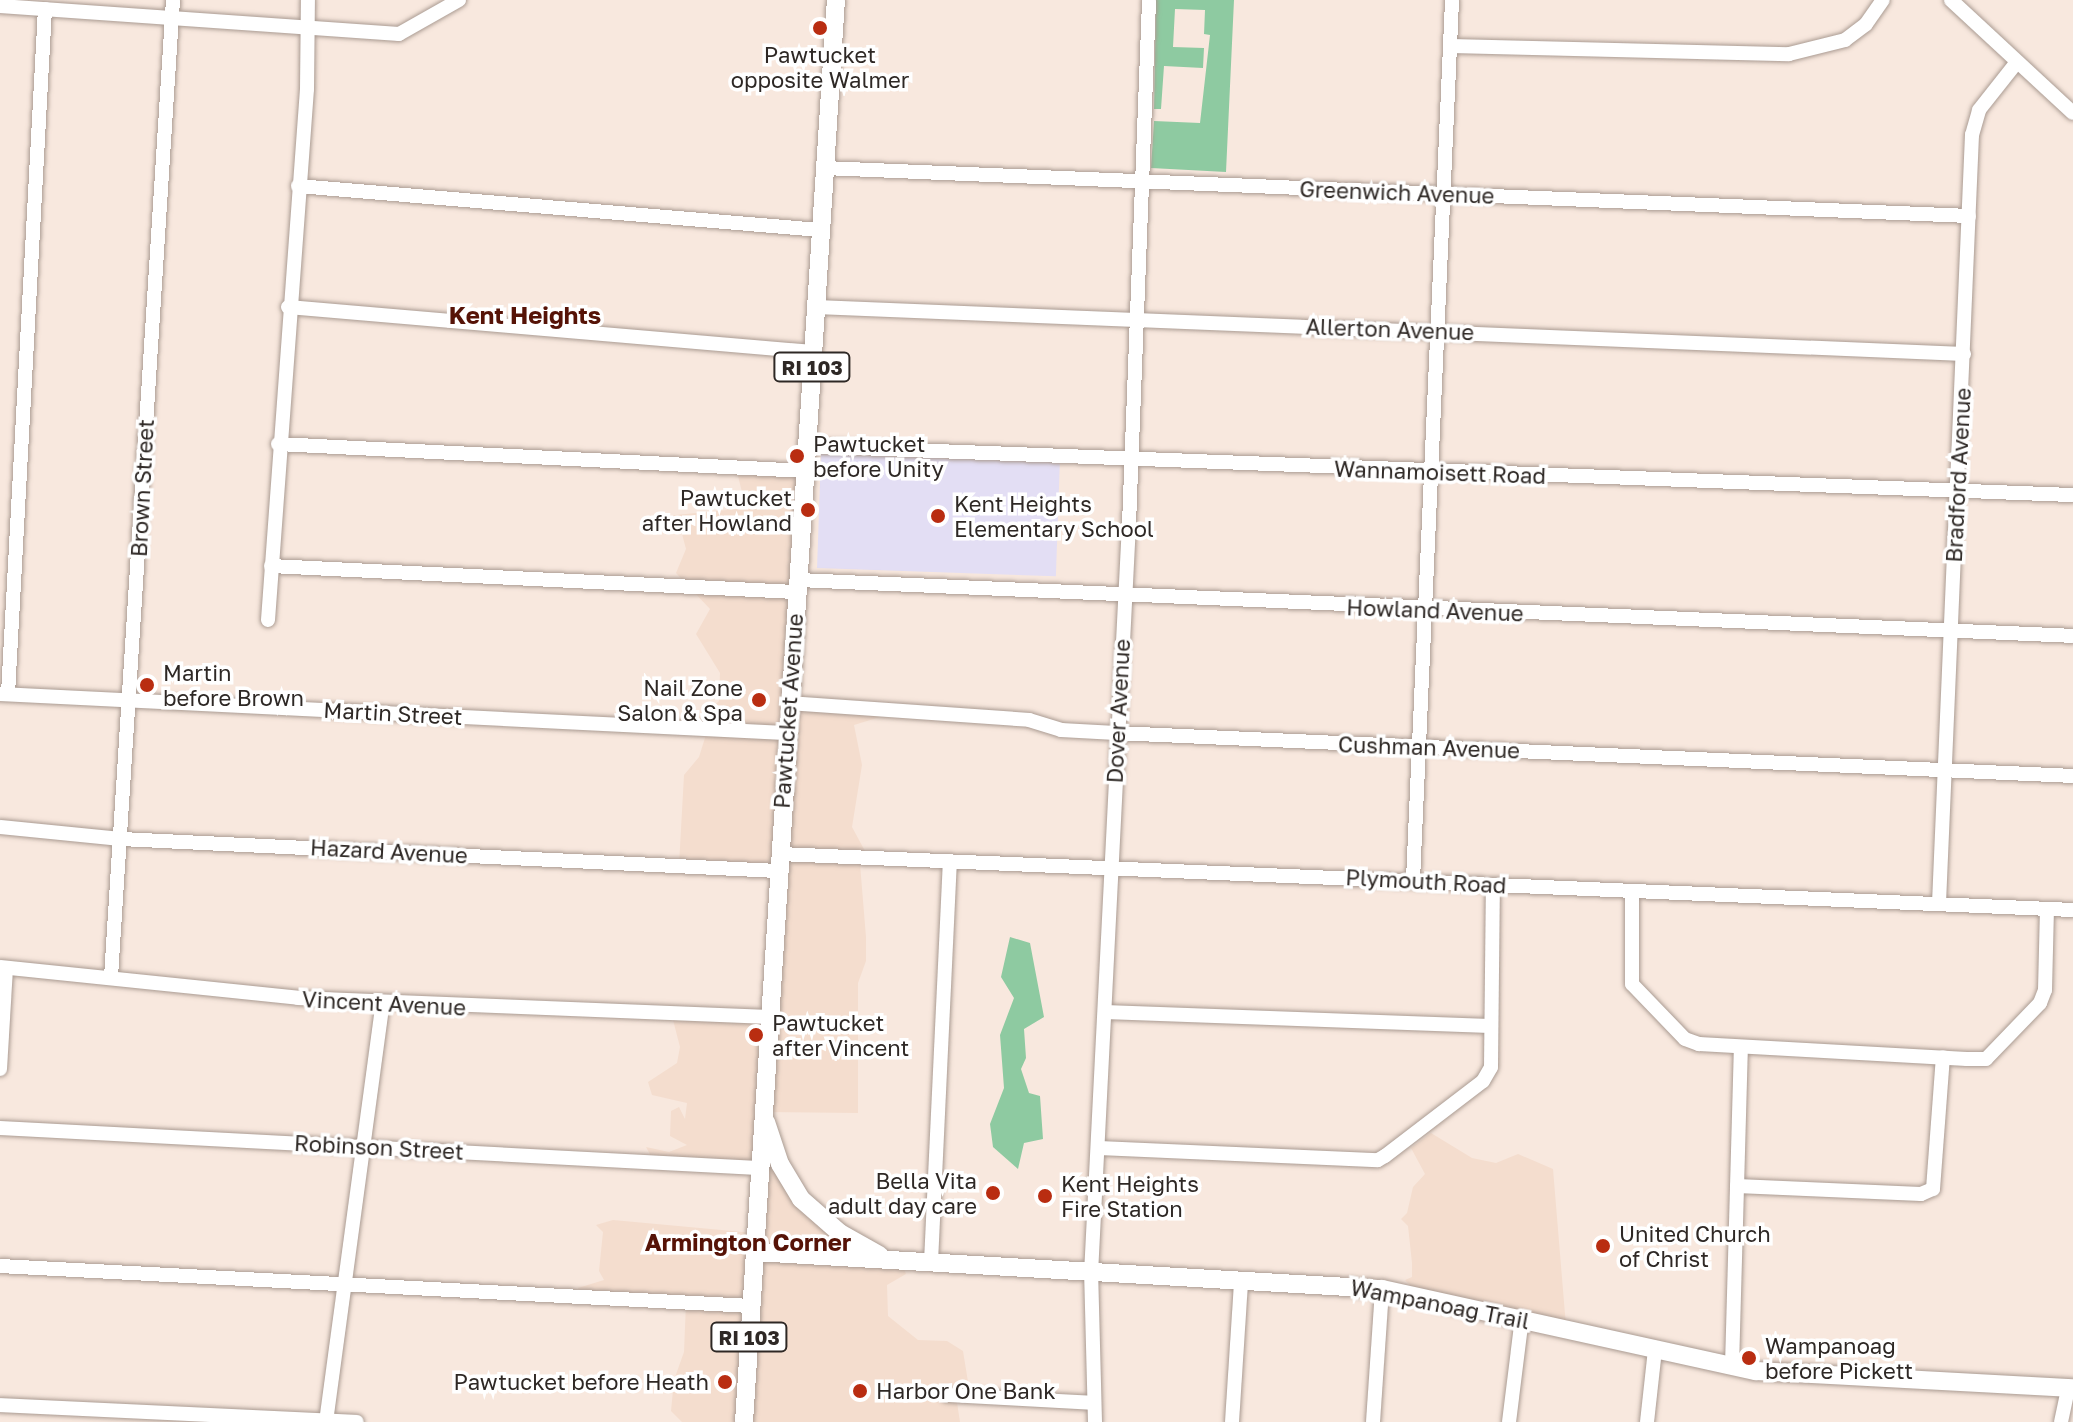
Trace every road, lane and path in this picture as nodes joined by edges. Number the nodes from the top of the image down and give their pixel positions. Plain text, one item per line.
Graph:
1 (173, 0) edge
2 (308, 0) edge
3 (459, 0) edge
4 (836, 0) edge
5 (1149, 0) edge
6 (1452, 0) edge
7 (1883, 0) edge
8 (1951, 0) edge
9 (0, 6) edge
10 (45, 9) junction
11 (171, 18) junction
12 (309, 27) junction
13 (1451, 46) junction
14 (2017, 62) junction
15 (2073, 113) edge
16 (824, 168) junction
17 (1140, 181) junction
18 (298, 186) junction
19 (1445, 193) junction
20 (1969, 216) junction
21 (820, 230) junction
22 (288, 307) junction
23 (816, 307) junction
24 (1137, 319) junction
25 (1440, 330) junction
26 (813, 352) junction
27 (1964, 354) junction
28 (278, 444) junction
29 (807, 446) junction
30 (1131, 459) junction
31 (805, 471) junction
32 (1434, 471) junction
33 (1957, 491) junction
34 (2073, 495) edge
35 (7, 542) edge
36 (271, 566) junction
37 (797, 586) junction
38 (1125, 596) junction
39 (1427, 609) junction
40 (268, 620) dead end
41 (1951, 631) junction
42 (2073, 636) edge
43 (4, 694) edge
44 (128, 700) junction
45 (788, 703) junction
46 (785, 733) junction
47 (1116, 733) junction
48 (1422, 748) junction
49 (1946, 771) junction
50 (2073, 776) edge
51 (0, 827) edge
52 (121, 839) junction
53 (950, 861) junction
54 (779, 862) junction
55 (1110, 868) junction
56 (1413, 880) junction
57 (1493, 885) junction
58 (1632, 891) junction
59 (1939, 903) junction
60 (2047, 909) junction
61 (2073, 910) edge
62 (3, 968) edge
63 (111, 977) junction
64 (383, 1003) junction
65 (1105, 1012) junction
66 (769, 1017) junction
67 (1490, 1026) junction
68 (1741, 1047) junction
69 (1943, 1057) junction
70 (0, 1069) edge
71 (763, 1108) junction
72 (0, 1128) edge
73 (361, 1148) junction
74 (1099, 1148) junction
75 (758, 1168) junction
76 (1737, 1186) junction
77 (755, 1252) junction
78 (890, 1258) junction
79 (931, 1262) junction
80 (0, 1266) edge
81 (1091, 1274) junction
82 (1241, 1281) junction
83 (342, 1282) junction
84 (1382, 1289) junction
85 (751, 1306) junction
86 (1522, 1318) junction
87 (1655, 1349) junction
88 (1732, 1366) junction
89 (2070, 1388) edge
90 (947, 1395) dead end
91 (1094, 1403) junction
92 (0, 1405) edge
93 (326, 1421) edge
94 (357, 1422) edge
95 (744, 1422) edge
96 (1095, 1422) edge
97 (1232, 1422) edge
98 (1373, 1422) edge
99 (1509, 1422) edge
100 (1647, 1422) edge
101 (2061, 1422) edge

1 - 11 street, Brown Street
2 - 12 street
3 - 12 street
4 - 16 main road, Pawtucket Avenue / RI 103
5 - 17 street, Dover Avenue
6 - 13 street
7 - 13 street
8 - 14 street
9 - 10 street
10 - 11 street
10 - 35 street
11 - 12 street
11 - 44 street, Brown Street
12 - 18 street
13 - 19 street
14 - 15 street
14 - 20 street, Bradford Avenue
16 - 17 street, Greenwich Avenue
16 - 21 main road, Pawtucket Avenue / RI 103
17 - 19 street, Greenwich Avenue
17 - 24 street, Dover Avenue
18 - 21 street
18 - 22 street
19 - 20 street, Greenwich Avenue
19 - 25 street
20 - 27 street, Bradford Avenue
21 - 23 main road, Pawtucket Avenue / RI 103
22 - 26 street
22 - 28 street
23 - 24 street, Allerton Avenue
23 - 26 main road, Pawtucket Avenue / RI 103
24 - 25 street, Allerton Avenue
24 - 30 street, Dover Avenue
25 - 27 street, Allerton Avenue
25 - 32 street
26 - 29 main road, Pawtucket Avenue / RI 103
27 - 33 street, Bradford Avenue
28 - 31 street
28 - 36 street
29 - 30 street, Wannamoisett Road
29 - 31 main road, Pawtucket Avenue / RI 103
30 - 32 street, Wannamoisett Road
30 - 38 street, Dover Avenue
31 - 37 main road, Pawtucket Avenue / RI 103
32 - 33 street, Wannamoisett Road
32 - 39 street
33 - 34 street, Wannamoisett Road
33 - 41 street, Bradford Avenue
35 - 43 street
36 - 37 street, Howland Avenue
36 - 40 street
37 - 38 street, Howland Avenue
37 - 45 main road, Pawtucket Avenue / RI 103
38 - 39 street, Howland Avenue
38 - 47 street, Dover Avenue
39 - 41 street, Howland Avenue
39 - 48 street
41 - 42 street, Howland Avenue
41 - 49 street, Bradford Avenue
43 - 44 street, Martin Street
44 - 46 street, Martin Street
44 - 52 street, Brown Street
45 - 46 main road, Pawtucket Avenue / RI 103
45 - 47 street, Cushman Avenue
46 - 54 main road, Pawtucket Avenue / RI 103
47 - 48 street, Cushman Avenue
47 - 55 street, Dover Avenue
48 - 49 street, Cushman Avenue
48 - 56 street
49 - 50 street, Cushman Avenue
49 - 59 street, Bradford Avenue
51 - 52 street, Hazard Avenue
52 - 54 street, Hazard Avenue
52 - 63 street, Brown Street
53 - 54 street, Plymouth Road
53 - 55 street, Plymouth Road
53 - 79 street
54 - 66 main road, Pawtucket Avenue / RI 103
55 - 56 street, Plymouth Road
55 - 65 street, Dover Avenue
56 - 57 street, Plymouth Road
57 - 58 street, Plymouth Road
57 - 67 street
58 - 59 street, Plymouth Road
58 - 68 street
59 - 60 street, Plymouth Road
60 - 61 street, Plymouth Road
60 - 69 street
62 - 63 street, Vincent Avenue
62 - 70 street
63 - 64 street, Vincent Avenue
64 - 66 street, Vincent Avenue
64 - 73 street
65 - 67 street
65 - 74 street, Dover Avenue
66 - 71 main road, Pawtucket Avenue / RI 103
67 - 74 street
68 - 69 street
68 - 76 street
69 - 76 street
71 - 75 main road, Pawtucket Avenue / RI 103
71 - 78 main road
72 - 73 street, Robinson Street
73 - 75 street, Robinson Street
73 - 83 street
74 - 81 street, Dover Avenue
75 - 77 main road, Pawtucket Avenue / RI 103
76 - 88 street
77 - 78 main road, Wampanoag Trail
77 - 85 main road, Pawtucket Avenue / RI 103
78 - 79 main road, Wampanoag Trail
79 - 81 main road, Wampanoag Trail
80 - 83 street
81 - 82 main road, Wampanoag Trail
81 - 91 street, Dover Avenue
82 - 84 main road, Wampanoag Trail
82 - 97 street
83 - 85 street
83 - 93 street
84 - 86 main road, Wampanoag Trail
84 - 98 street
85 - 95 main road, Pawtucket Avenue / RI 103
86 - 87 main road, Wampanoag Trail
86 - 99 street
87 - 88 main road, Wampanoag Trail
87 - 100 street
88 - 89 main road, Wampanoag Trail
89 - 101 street
90 - 91 street
91 - 96 street, Dover Avenue
92 - 93 street
93 - 94 street

